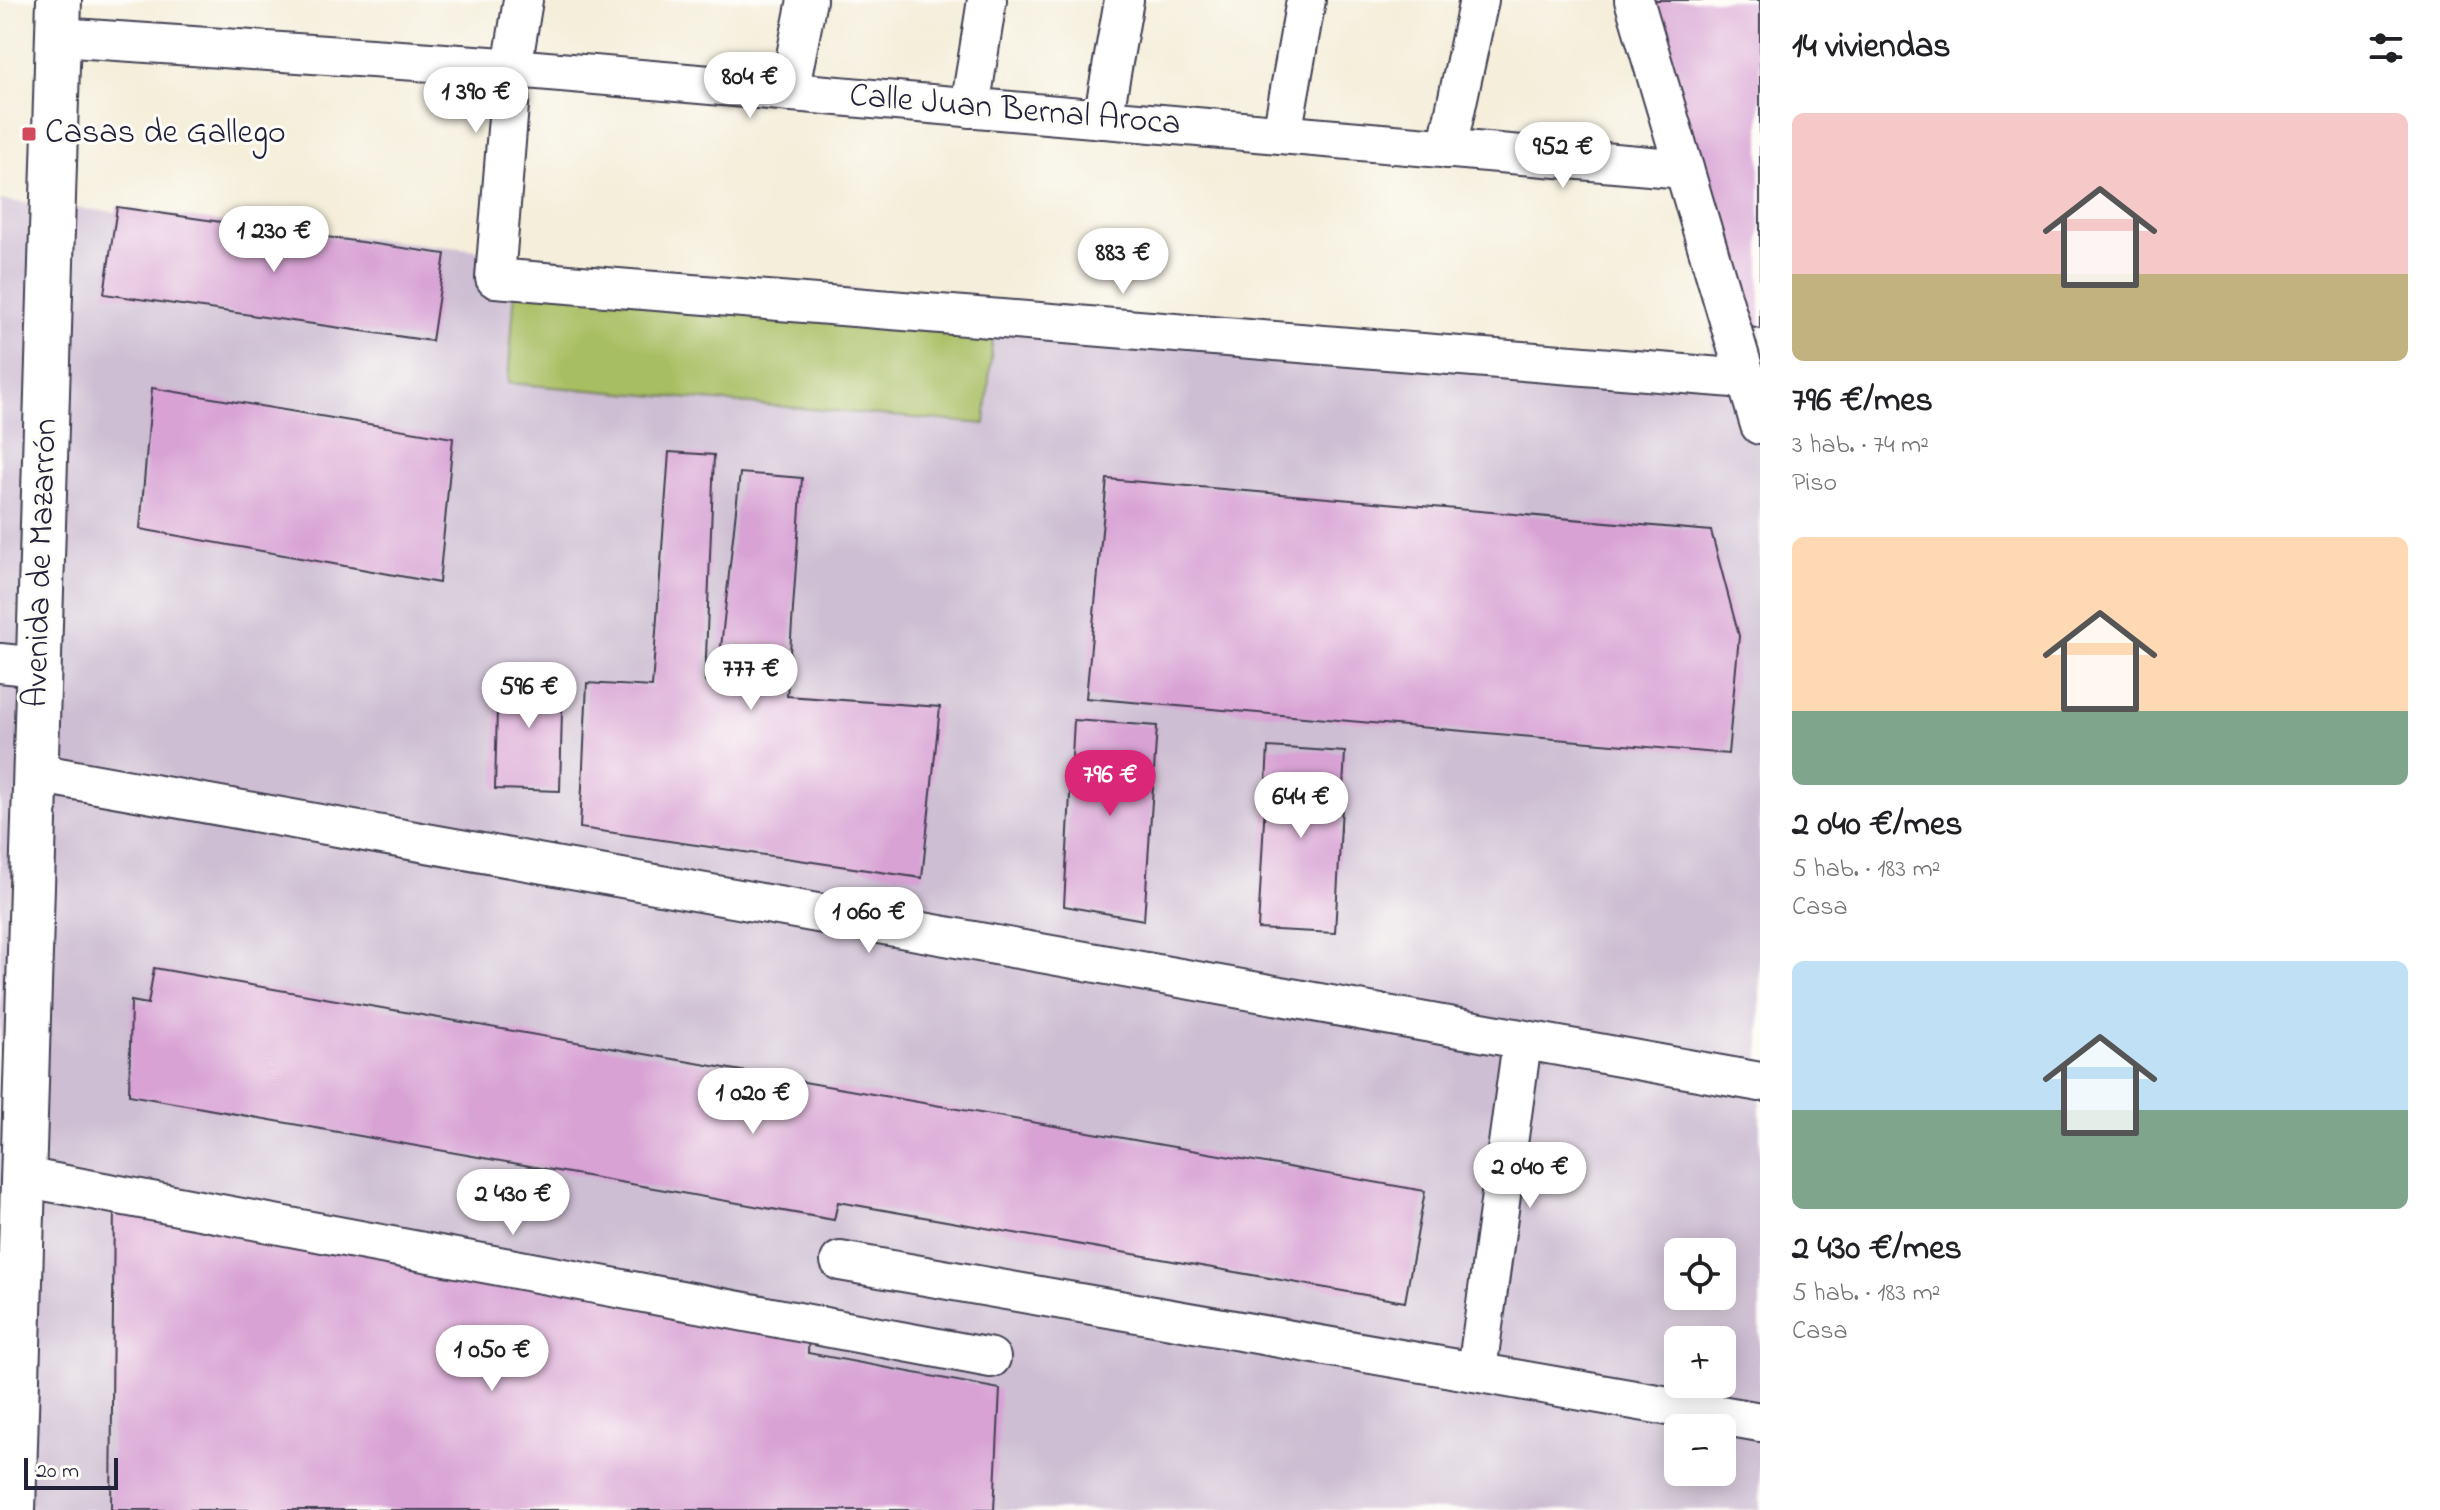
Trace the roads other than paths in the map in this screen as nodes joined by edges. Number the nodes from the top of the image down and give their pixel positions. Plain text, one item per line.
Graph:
1 (523, 0) edge
2 (807, 0) edge
3 (987, 0) edge
4 (1124, 0) edge
5 (1306, 0) edge
6 (1479, 0) edge
7 (1634, 0) edge
8 (57, 12) edge
9 (512, 68) junction
10 (789, 92) junction
11 (970, 108) junction
12 (1103, 119) junction
13 (1282, 134) junction
14 (1447, 149) junction
15 (1684, 169) junction
16 (1746, 379) junction
17 (1760, 425) edge
18 (20, 665) edge
19 (36, 773) junction
20 (1522, 1042) junction
21 (1760, 1082) edge
22 (23, 1177) junction
23 (840, 1261) dead end
24 (991, 1358) dead end
25 (1477, 1370) junction
26 (1760, 1422) edge
27 (13, 1510) edge

1 - 9 street
2 - 10 street
3 - 11 street
4 - 12 street
5 - 13 street
6 - 14 street
7 - 15 street
8 - 9 street, Calle Juan Bernal Aroca
8 - 18 main road, Avenida de Mazarrón
9 - 10 street, Calle Juan Bernal Aroca
9 - 16 street
10 - 11 street, Calle Juan Bernal Aroca
11 - 12 street, Calle Juan Bernal Aroca
12 - 13 street, Calle Juan Bernal Aroca
13 - 14 street, Calle Juan Bernal Aroca
14 - 15 street, Calle Juan Bernal Aroca
15 - 16 street
16 - 17 street
18 - 19 main road, Avenida de Mazarrón
19 - 20 street
19 - 22 main road, Avenida de Mazarrón
20 - 21 street
20 - 25 street
22 - 24 street
22 - 27 main road, Avenida de Mazarrón
23 - 25 street
25 - 26 street

